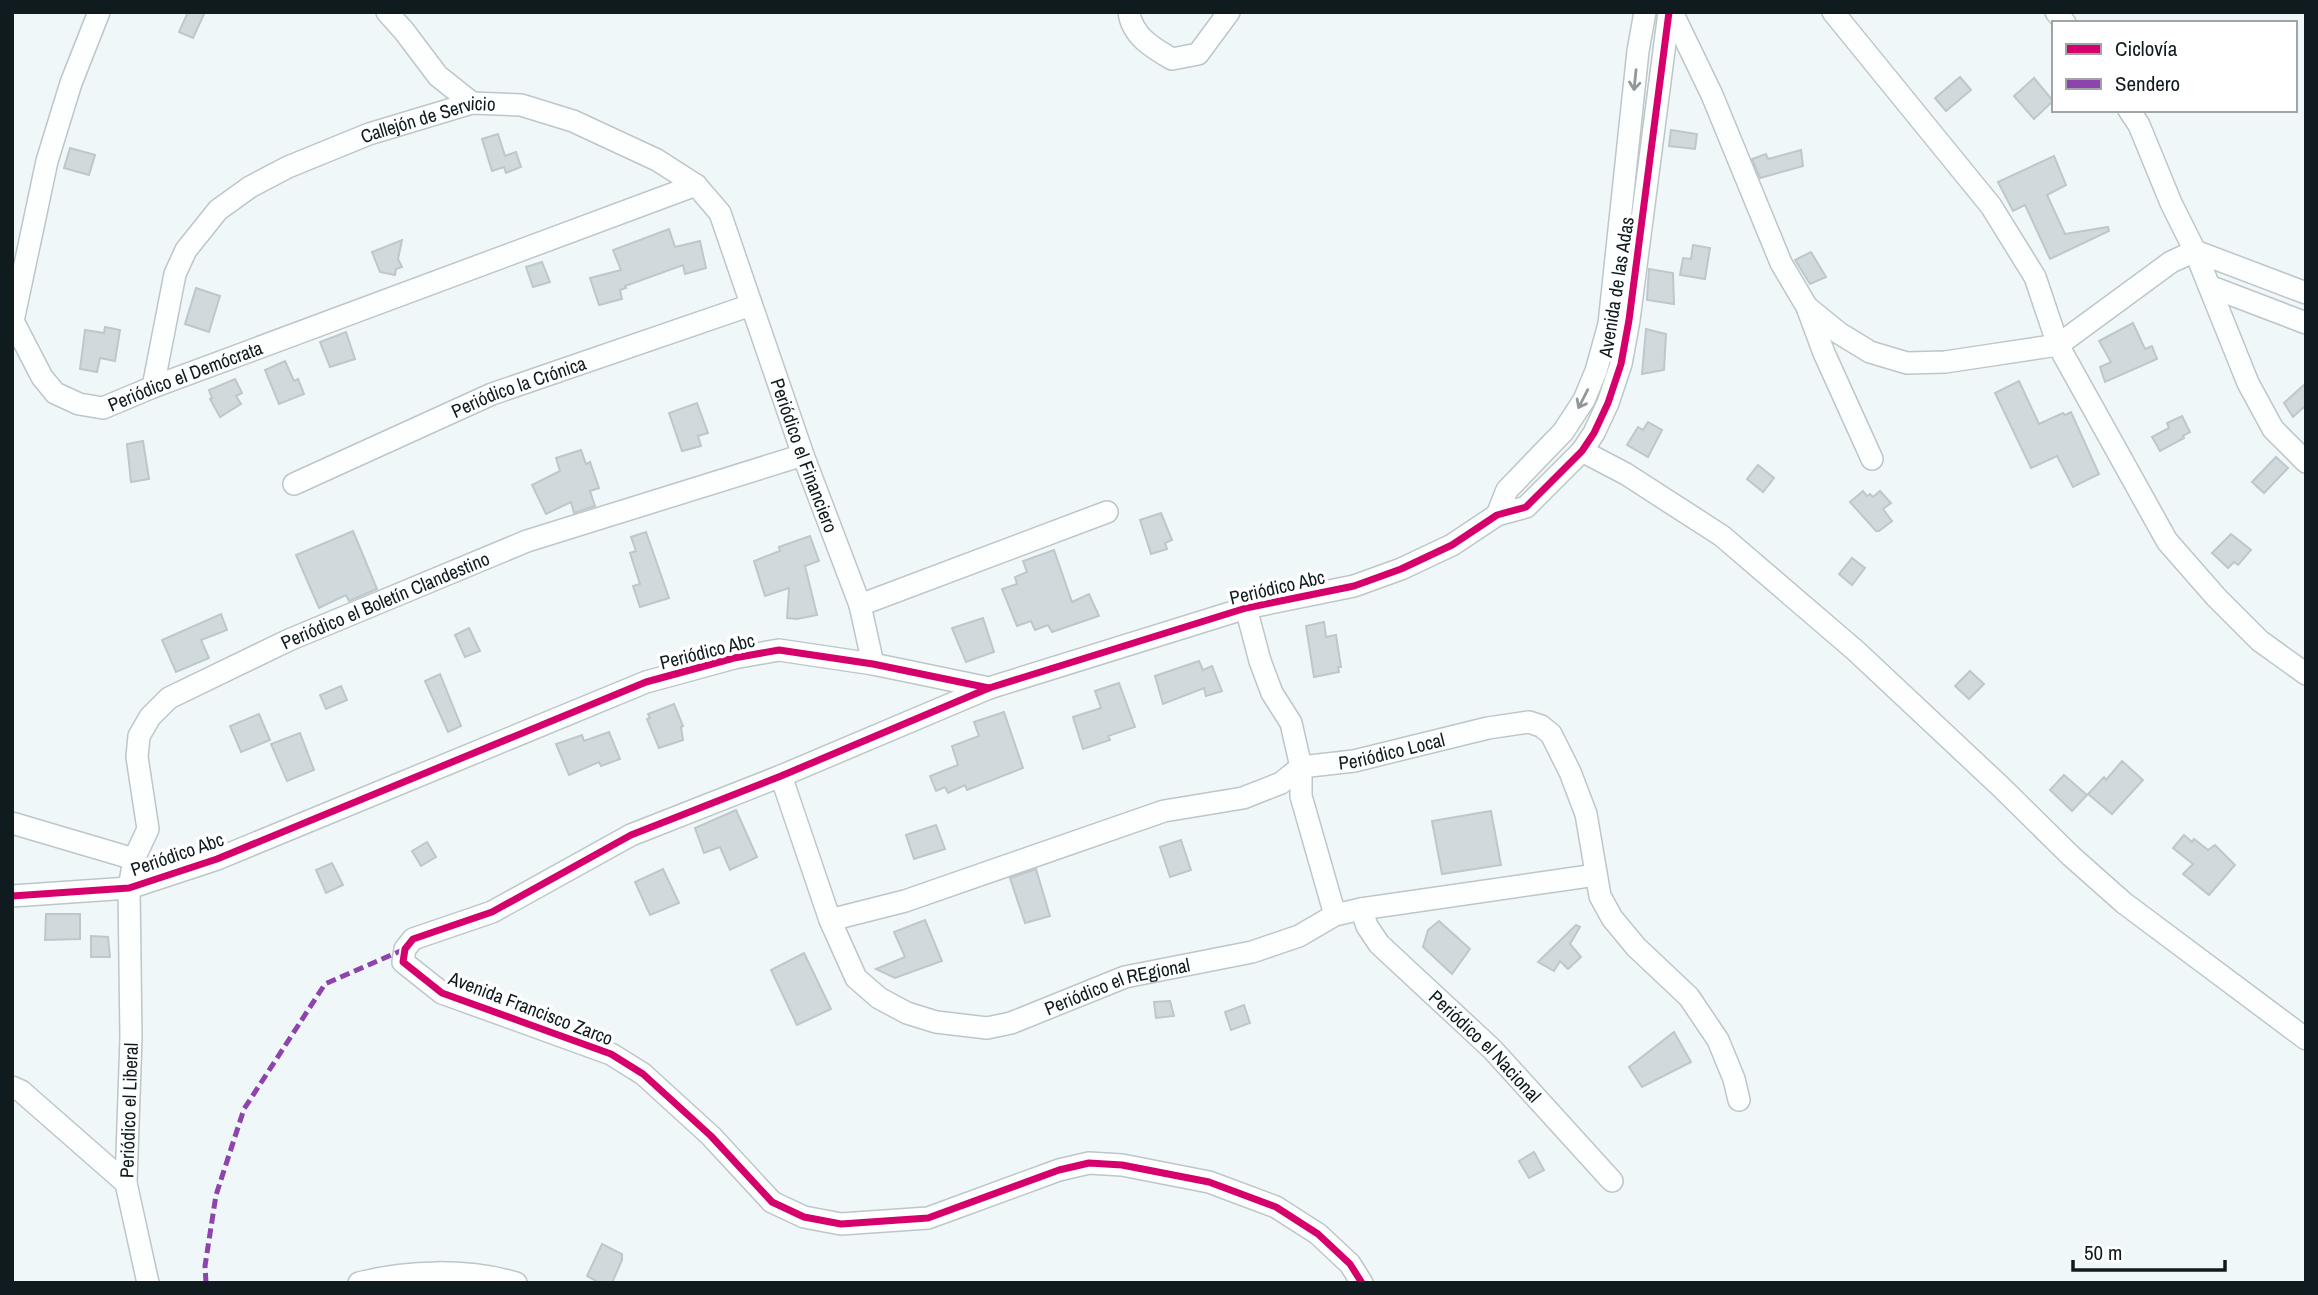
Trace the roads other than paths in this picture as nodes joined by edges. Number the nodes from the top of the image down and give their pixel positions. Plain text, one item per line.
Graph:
1 (99, 12) edge
2 (387, 12) edge
3 (1129, 12) edge
4 (1229, 12) edge
5 (1645, 12) edge
6 (1671, 12) edge
7 (1833, 12) edge
8 (472, 103) junction
9 (2130, 112) edge
10 (696, 185) junction
11 (2195, 251) junction
12 (2209, 286) junction
13 (2306, 293) edge
14 (751, 305) junction
15 (1807, 307) junction
16 (13, 323) edge
17 (2306, 323) edge
18 (2058, 345) junction
19 (153, 387) junction
20 (1582, 451) junction
21 (803, 455) junction
22 (1872, 459) dead end
23 (2306, 461) edge
24 (294, 484) dead end
25 (1107, 512) dead end
26 (1497, 515) junction
27 (860, 605) junction
28 (1246, 608) junction
29 (873, 664) junction
30 (2306, 674) edge
31 (989, 688) junction
32 (1301, 767) junction
33 (781, 776) junction
34 (12, 823) edge
35 (134, 859) junction
36 (1597, 874) junction
37 (129, 888) junction
38 (12, 895) edge
39 (1360, 909) junction
40 (1335, 915) junction
41 (830, 920) junction
42 (2306, 1039) edge
43 (12, 1087) edge
44 (1739, 1100) dead end
45 (1612, 1181) dead end
46 (126, 1183) junction
47 (148, 1283) edge
48 (359, 1283) edge
49 (516, 1283) edge
50 (1362, 1283) edge

1 - 16 street, Periódico el Demócrata
2 - 8 street
3 - 4 street
5 -> 26 street, Avenida de las Adas
6 - 15 street
6 - 20 street, Avenida de las Adas
7 - 18 street
8 - 10 street, Callejón de Servicio
8 - 19 street, Callejón de Servicio
9 - 11 street
10 - 14 street, Callejón de Servicio
10 - 19 street, Periódico el Demócrata
11 - 12 street
11 - 13 street
11 - 18 street
12 - 17 street
12 - 23 street
14 - 21 street, Periódico el Financiero
14 - 24 street, Periódico la Crónica
15 - 18 street
15 - 22 street
16 - 19 street, Periódico el Demócrata
18 - 30 street
20 - 26 street, Avenida de las Adas
20 - 42 street
21 - 27 street, Periódico el Financiero
21 - 35 street, Periódico el Boletín Clandestino
25 - 27 street
26 - 28 street, Periódico Abc
27 - 29 street
28 - 31 street, Periódico Abc
28 - 32 street
29 - 31 street, Periódico Abc
29 - 37 street, Periódico Abc
31 - 33 street
32 - 36 street, Periódico Local
32 - 40 street
32 - 41 street, Periódico Local
33 - 41 street, Periódico el REgional
33 - 50 street, Avenida Francisco Zarco
34 - 35 street
35 - 37 street, Periódico el Boletín Clandestino
36 - 39 street, Periódico el REgional
36 - 44 street, Periódico Local
37 - 38 street, Periódico Abc
37 - 46 street, Periódico el Liberal
39 - 40 street, Periódico el REgional
39 - 45 street, Periódico el Nacional
40 - 41 street, Periódico el REgional
43 - 46 street, Periódico el Liberal
46 - 47 street
48 - 49 street

